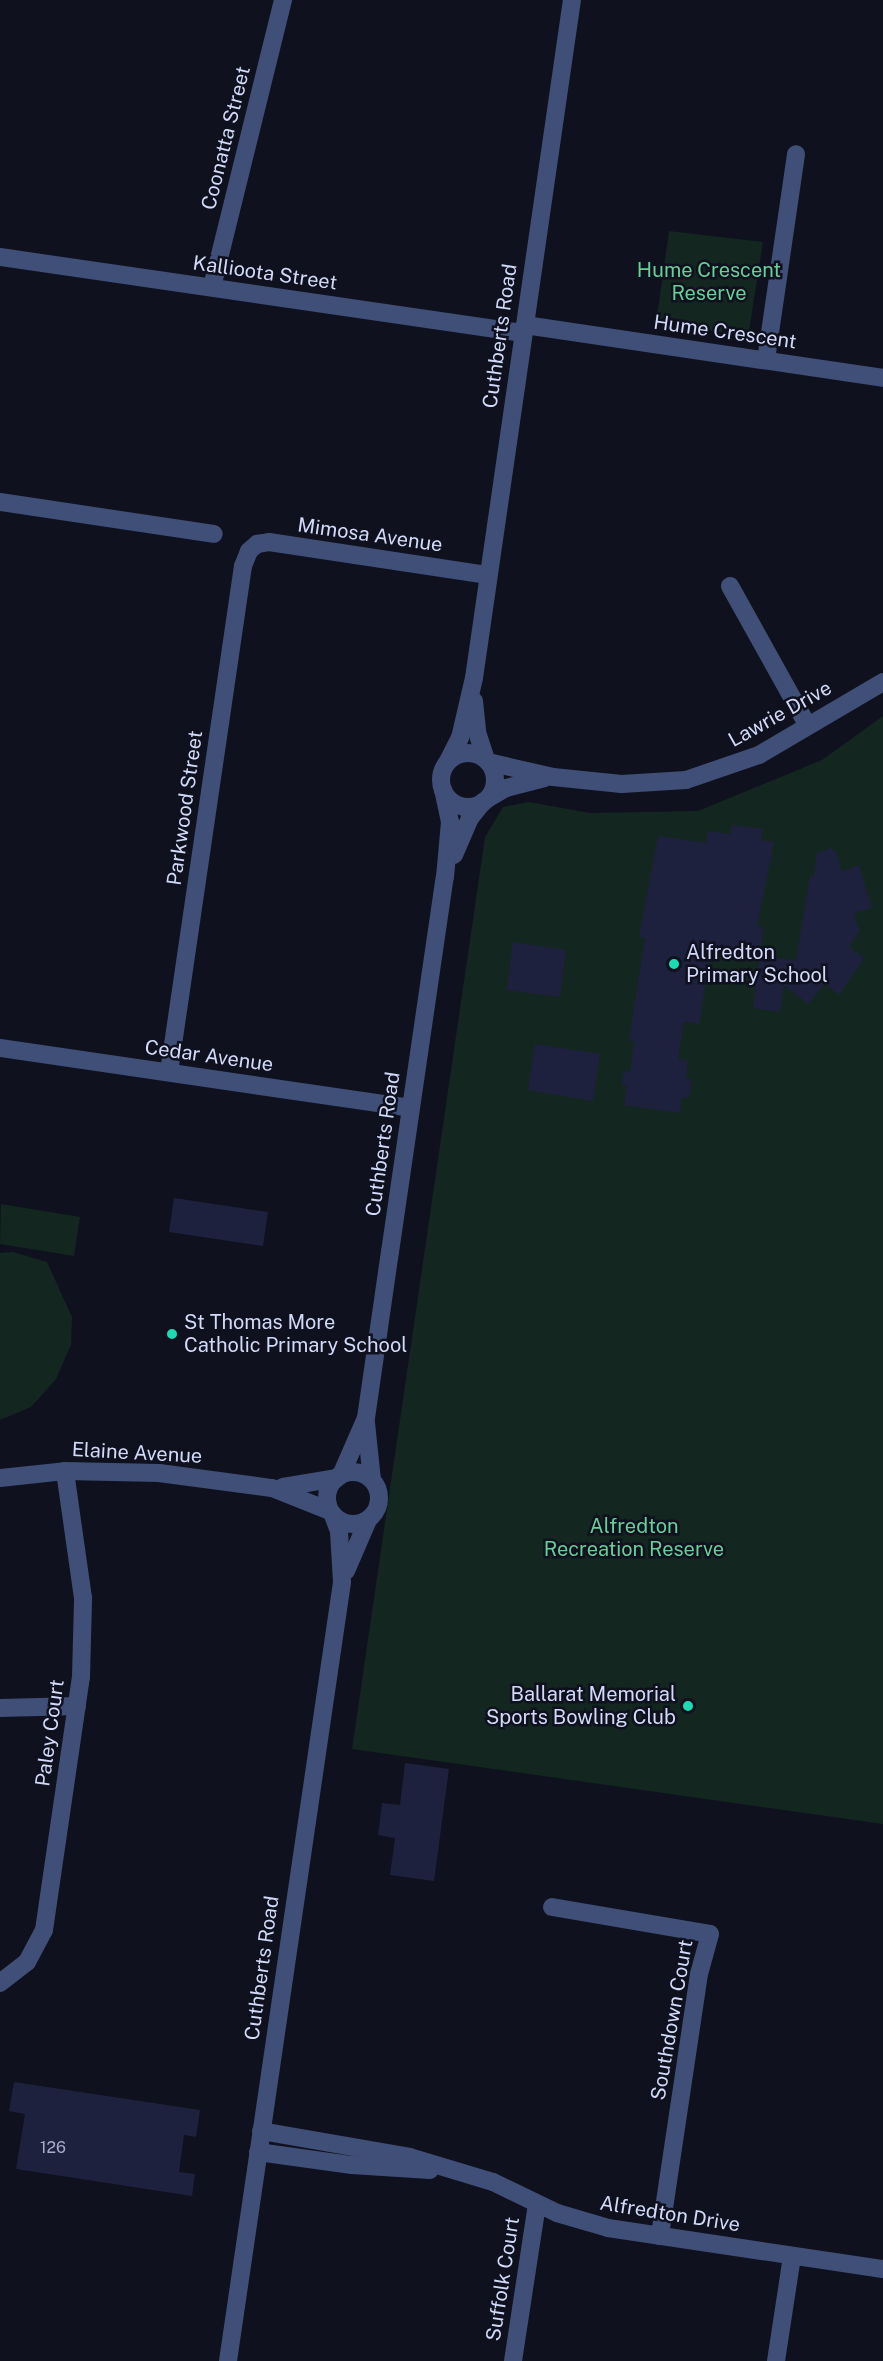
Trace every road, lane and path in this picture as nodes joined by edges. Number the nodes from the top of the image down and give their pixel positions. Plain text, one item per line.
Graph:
1 (283, 0) edge
2 (572, 0) edge
3 (796, 154) dead end
4 (0, 257) edge
5 (212, 287) junction
6 (524, 329) junction
7 (766, 360) junction
8 (883, 378) edge
9 (0, 502) edge
10 (214, 534) dead end
11 (249, 550) joint
12 (487, 575) junction
13 (730, 586) dead end
14 (474, 678) junction
15 (883, 682) edge
16 (808, 726) junction
17 (487, 761) junction
18 (447, 763) junction
19 (553, 777) junction
20 (443, 790) junction
21 (485, 801) junction
22 (445, 877) junction
23 (0, 1048) edge
24 (169, 1072) junction
25 (411, 1108) junction
26 (366, 1418) junction
27 (64, 1471) junction
28 (339, 1476) junction
29 (0, 1478) edge
30 (372, 1480) junction
31 (272, 1488) junction
32 (332, 1513) junction
33 (368, 1520) junction
34 (342, 1582) junction
35 (77, 1706) junction
36 (0, 1708) edge
37 (552, 1907) dead end
38 (0, 1983) edge
39 (261, 2131) junction
40 (258, 2152) junction
41 (459, 2172) junction
42 (537, 2204) junction
43 (660, 2236) junction
44 (792, 2256) junction
45 (883, 2269) edge
46 (228, 2361) edge
47 (513, 2361) edge
48 (776, 2361) edge

1 - 5 street, Coonatta Street
2 - 6 street, Cuthberts Road
3 - 7 street
4 - 5 street, Kallioota Street
5 - 6 street, Kallioota Street
6 - 7 street, Hume Crescent
6 - 12 street, Cuthberts Road
7 - 8 street, Hume Crescent
9 - 10 street
11 - 12 street, Mimosa Avenue
11 - 24 street, Parkwood Street
12 - 14 street, Cuthberts Road
13 - 16 street
14 - 17 street, Cuthberts Road
14 - 18 street, Cuthberts Road
15 - 16 street, Lawrie Drive
16 - 19 street, Lawrie Drive
17 - 18 street
17 - 19 street, Lawrie Drive
17 - 21 street
18 - 20 street
19 - 21 street, Lawrie Drive
20 - 21 street
20 - 22 street, Cuthberts Road
21 - 22 street, Cuthberts Road
22 - 25 street, Cuthberts Road
23 - 24 street, Cedar Avenue
24 - 25 street, Cedar Avenue
25 - 26 street, Cuthberts Road
26 - 28 street, Cuthberts Road
26 - 30 street, Cuthberts Road
27 - 29 street, Elaine Avenue
27 - 31 street, Elaine Avenue
27 - 35 street, Paley Court
28 - 30 street
28 - 31 street, Elaine Avenue
28 - 32 street
30 - 33 street
31 - 32 street, Elaine Avenue
32 - 33 street
32 - 34 street, Cuthberts Road
33 - 34 street, Cuthberts Road
34 - 39 street, Cuthberts Road
35 - 36 street
35 - 38 street, Paley Court
37 - 43 street, Southdown Court
39 - 40 street, Cuthberts Road
39 - 41 street, Alfredton Drive
40 - 41 street, Alfredton Drive
40 - 46 street, Cuthberts Road
41 - 42 street, Alfredton Drive
42 - 43 street, Alfredton Drive
42 - 47 street, Suffolk Court
43 - 44 street, Alfredton Drive
44 - 45 street, Alfredton Drive
44 - 48 street

